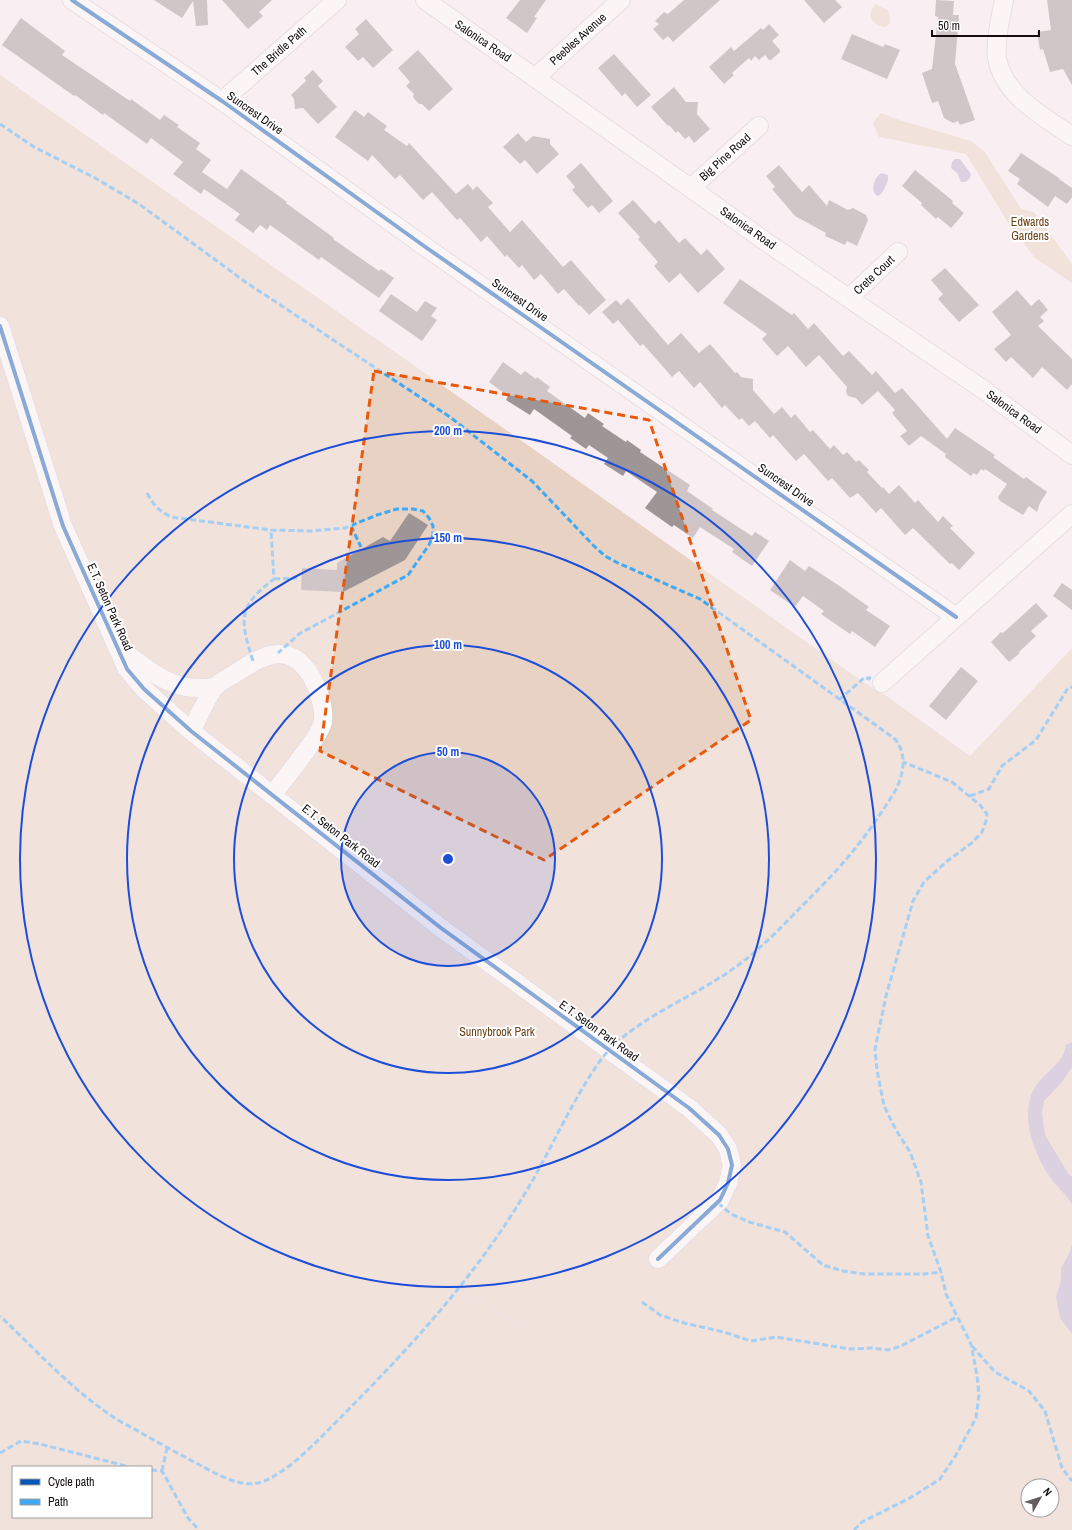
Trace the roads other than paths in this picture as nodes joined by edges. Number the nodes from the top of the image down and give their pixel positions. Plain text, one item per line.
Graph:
1 (72, 0) edge
2 (337, 0) edge
3 (425, 0) edge
4 (621, 0) edge
5 (1004, 0) edge
6 (536, 77) junction
7 (222, 101) junction
8 (759, 126) dead end
9 (1072, 136) edge
10 (691, 188) junction
11 (898, 252) dead end
12 (849, 298) junction
13 (0, 326) edge
14 (1072, 455) edge
15 (1072, 514) edge
16 (956, 617) junction
17 (116, 645) junction
18 (882, 683) dead end
19 (215, 687) junction
20 (191, 731) junction
21 (273, 794) junction
22 (658, 1259) dead end

1 - 7 street, Suncrest Drive
2 - 7 street, The Bridle Path
3 - 6 street, Salonica Road
4 - 6 street, Peebles Avenue
5 - 9 street
6 - 10 street, Salonica Road
7 - 16 street, Suncrest Drive
8 - 10 street, Big Pine Road
10 - 12 street, Salonica Road
11 - 12 street, Crete Court
12 - 14 street, Salonica Road
13 - 17 street, E.T. Seton Park Road
15 - 16 street
16 - 18 street
17 - 19 street
17 - 20 street, E.T. Seton Park Road
19 - 20 street
19 - 21 street
20 - 21 street, E.T. Seton Park Road
21 - 22 street, E.T. Seton Park Road

